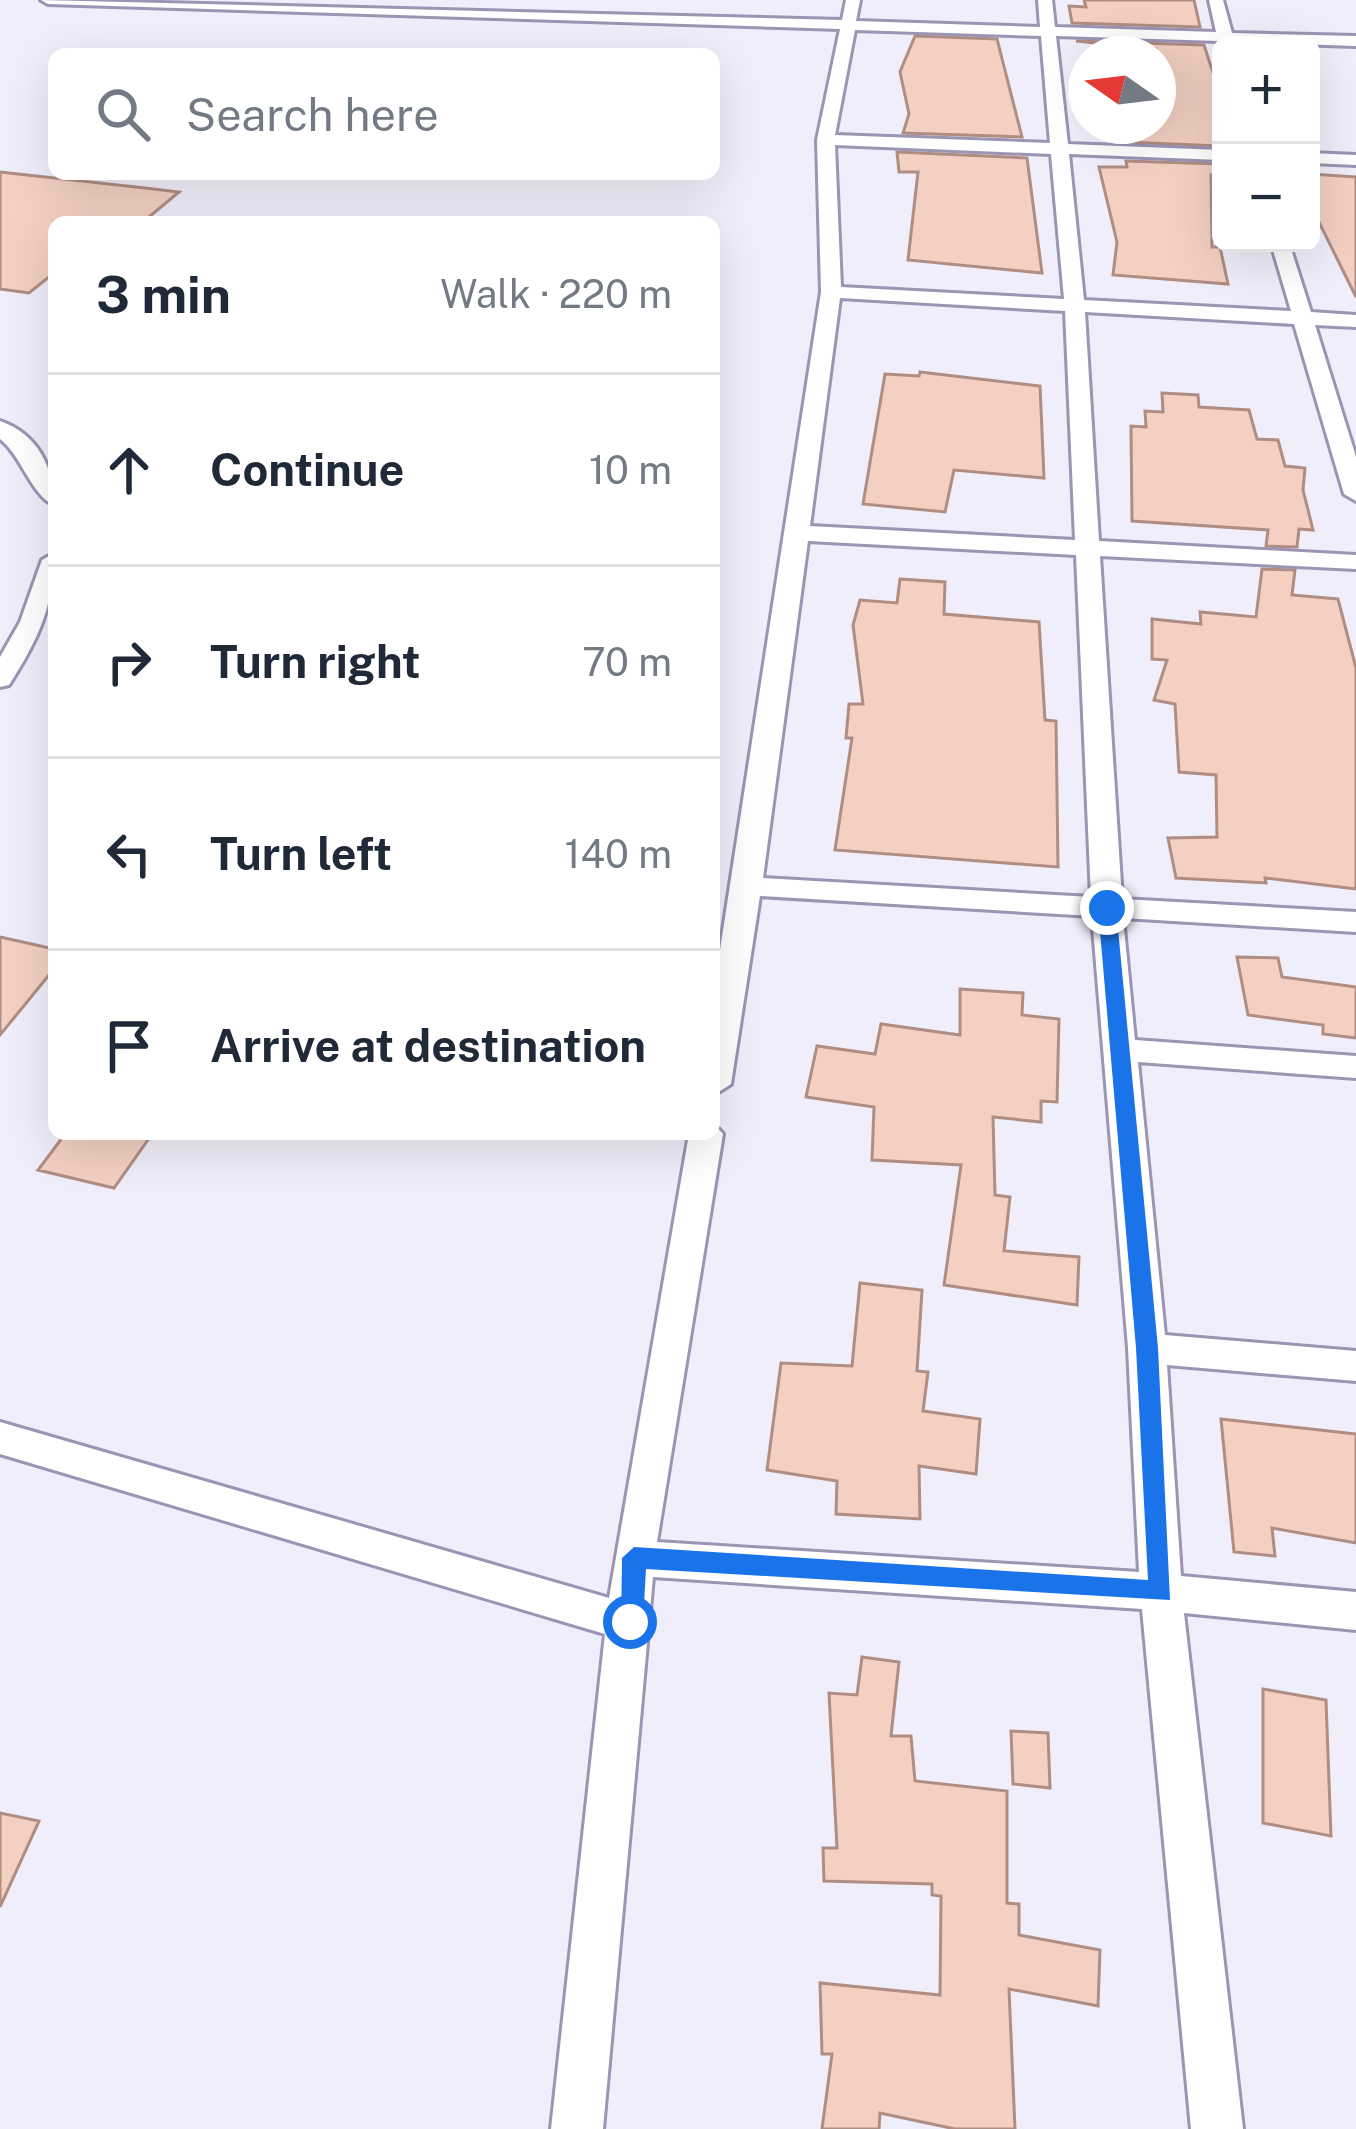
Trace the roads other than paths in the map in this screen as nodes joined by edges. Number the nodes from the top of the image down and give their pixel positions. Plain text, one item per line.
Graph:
1 (48, 0) edge
2 (747, 0) edge
3 (1045, 0) edge
4 (1216, 0) edge
5 (97, 1) edge
6 (256, 2) edge
7 (419, 4) edge
8 (586, 8) edge
9 (851, 12) edge
10 (740, 20) junction
11 (1048, 31) junction
12 (1225, 36) edge
13 (1212, 40) edge
14 (1320, 41) edge
15 (1356, 41) edge
16 (826, 140) junction
17 (1060, 149) junction
18 (1212, 155) edge
19 (1320, 158) edge
20 (1356, 160) edge
21 (1283, 252) edge
22 (831, 292) junction
23 (1075, 309) junction
24 (1303, 317) junction
25 (1356, 321) edge
26 (0, 428) edge
27 (48, 487) edge
28 (1356, 494) edge
29 (800, 533) junction
30 (1091, 547) junction
31 (1356, 562) edge
32 (48, 578) edge
33 (0, 679) edge
34 (747, 886) junction
35 (1107, 908) junction
36 (1356, 922) edge
37 (720, 1048) edge
38 (1122, 1050) junction
39 (1356, 1067) edge
40 (705, 1140) edge
41 (1147, 1348) junction
42 (1356, 1366) edge
43 (0, 1438) edge
44 (634, 1558) junction
45 (1161, 1592) junction
46 (1356, 1611) edge
47 (630, 1622) junction
48 (577, 2129) edge
49 (1217, 2129) edge

1 - 5 street
2 - 10 street
3 - 11 street
4 - 12 street
5 - 6 street
6 - 7 street
7 - 8 street
8 - 10 street
9 - 10 street
9 - 11 street
9 - 16 street
11 - 13 street
11 - 17 street
14 - 15 street
16 - 17 street
16 - 22 street
17 - 18 street
17 - 23 street
19 - 20 street
21 - 24 street
22 - 23 street
22 - 29 street
23 - 24 street
23 - 30 street
24 - 25 street
24 - 28 street
26 - 27 street
29 - 30 street
29 - 34 street
30 - 31 street
30 - 35 street
32 - 33 street
34 - 35 street
34 - 37 street
35 - 36 street
35 - 38 street
38 - 39 street
38 - 41 street
40 - 44 street
41 - 42 street
41 - 45 street
43 - 47 street
44 - 45 street
44 - 47 street
45 - 46 street
45 - 49 street
47 - 48 street

